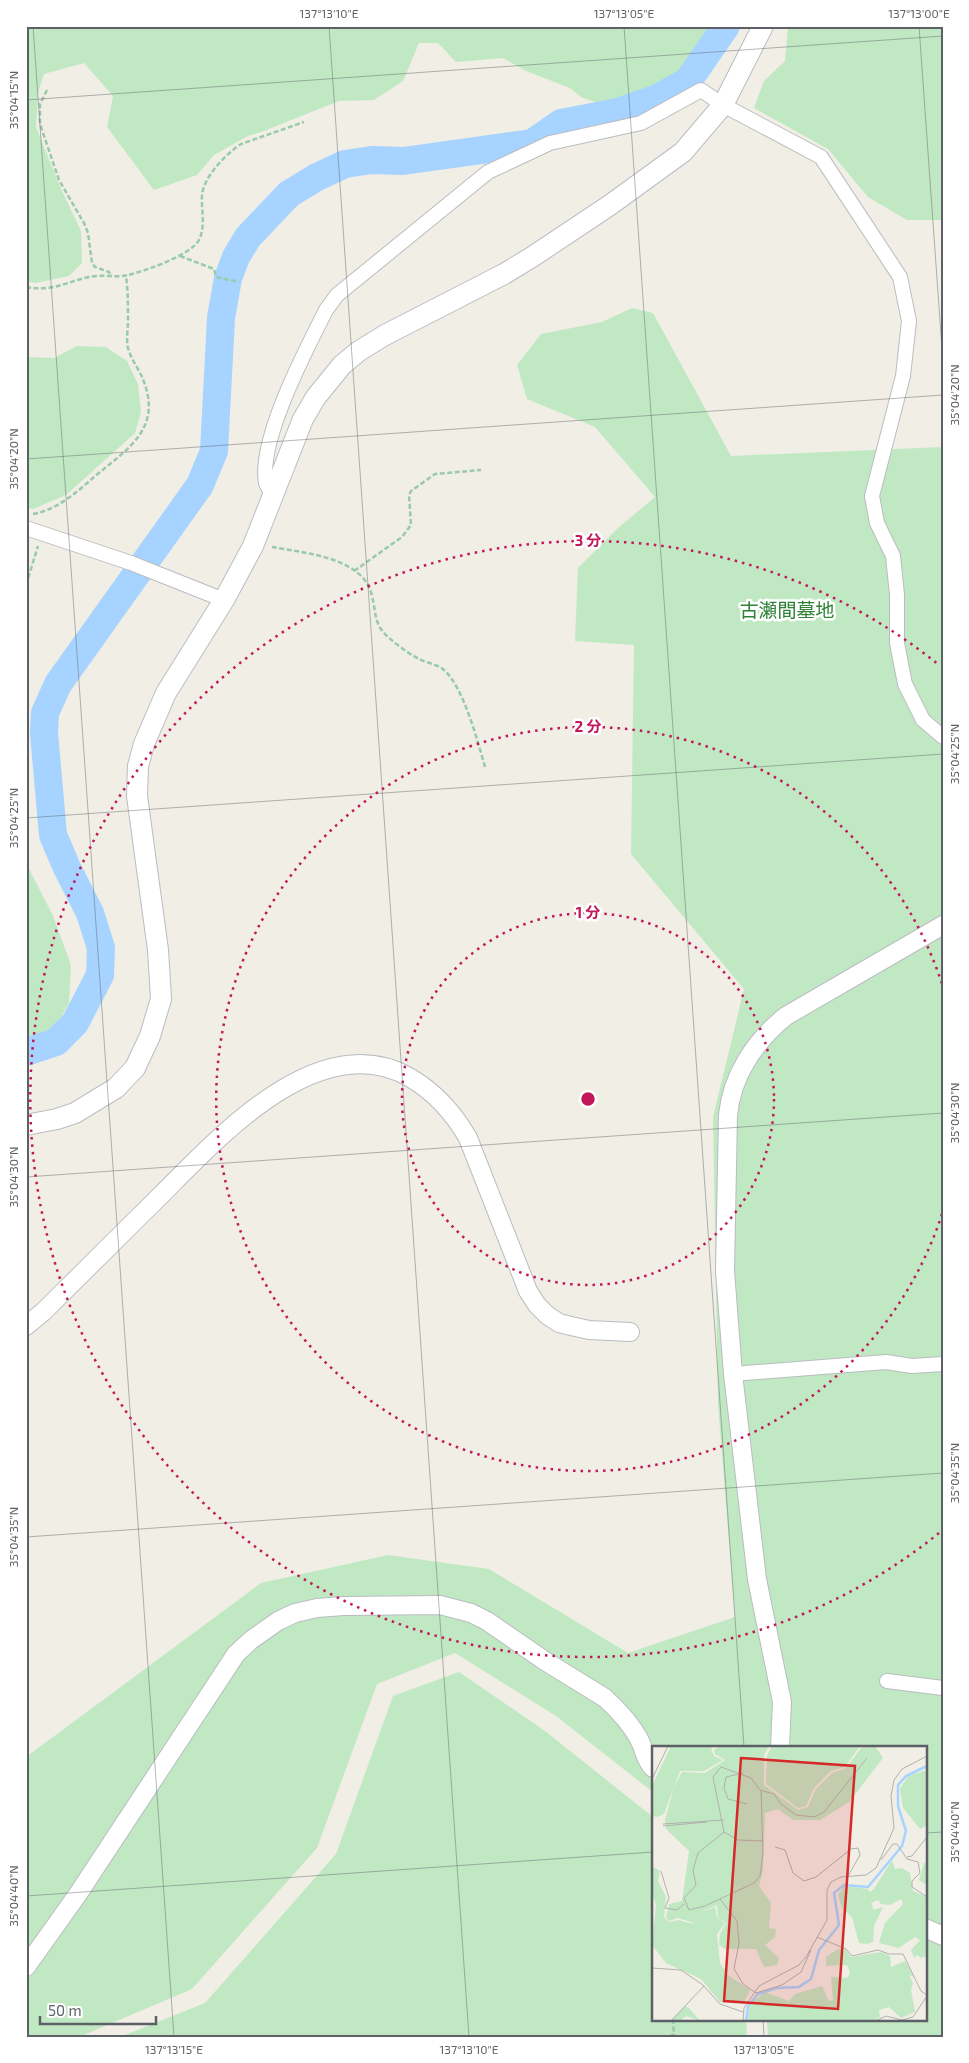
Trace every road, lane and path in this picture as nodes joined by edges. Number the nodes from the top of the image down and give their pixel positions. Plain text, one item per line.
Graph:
1 (762, 26) edge
2 (47, 90) dead end
3 (724, 105) junction
4 (304, 122) dead end
5 (180, 256) junction
6 (110, 275) junction
7 (126, 276) junction
8 (239, 282) dead end
9 (26, 287) edge
10 (481, 470) dead end
11 (274, 495) junction
12 (26, 515) edge
13 (26, 528) edge
14 (42, 532) junction
15 (254, 542) junction
16 (354, 571) junction
17 (26, 585) edge
18 (224, 600) junction
19 (943, 737) edge
20 (485, 767) dead end
21 (943, 925) edge
22 (26, 1125) edge
23 (26, 1326) edge
24 (630, 1332) dead end
25 (943, 1364) edge
26 (733, 1374) junction
27 (887, 1681) dead end
28 (943, 1688) edge
29 (780, 1746) edge
30 (652, 1767) edge
31 (926, 1928) edge
32 (943, 1936) edge
33 (26, 1967) edge
34 (672, 2020) edge
35 (674, 2035) edge
36 (668, 2037) edge

1 - 3 main road
2 - 6 path
3 - 11 main road
3 - 11 street
3 - 19 street
4 - 5 path
5 - 7 path
5 - 8 path
6 - 7 path
6 - 9 path
7 - 12 path
10 - 16 path
11 - 15 main road
13 - 14 street
14 - 17 path
14 - 18 street
15 - 16 path
15 - 18 main road
16 - 20 path
18 - 22 main road
21 - 26 street
23 - 24 street
25 - 26 street
26 - 29 street
27 - 28 street
30 - 33 street
31 - 32 street
34 - 35 path
35 - 36 path

